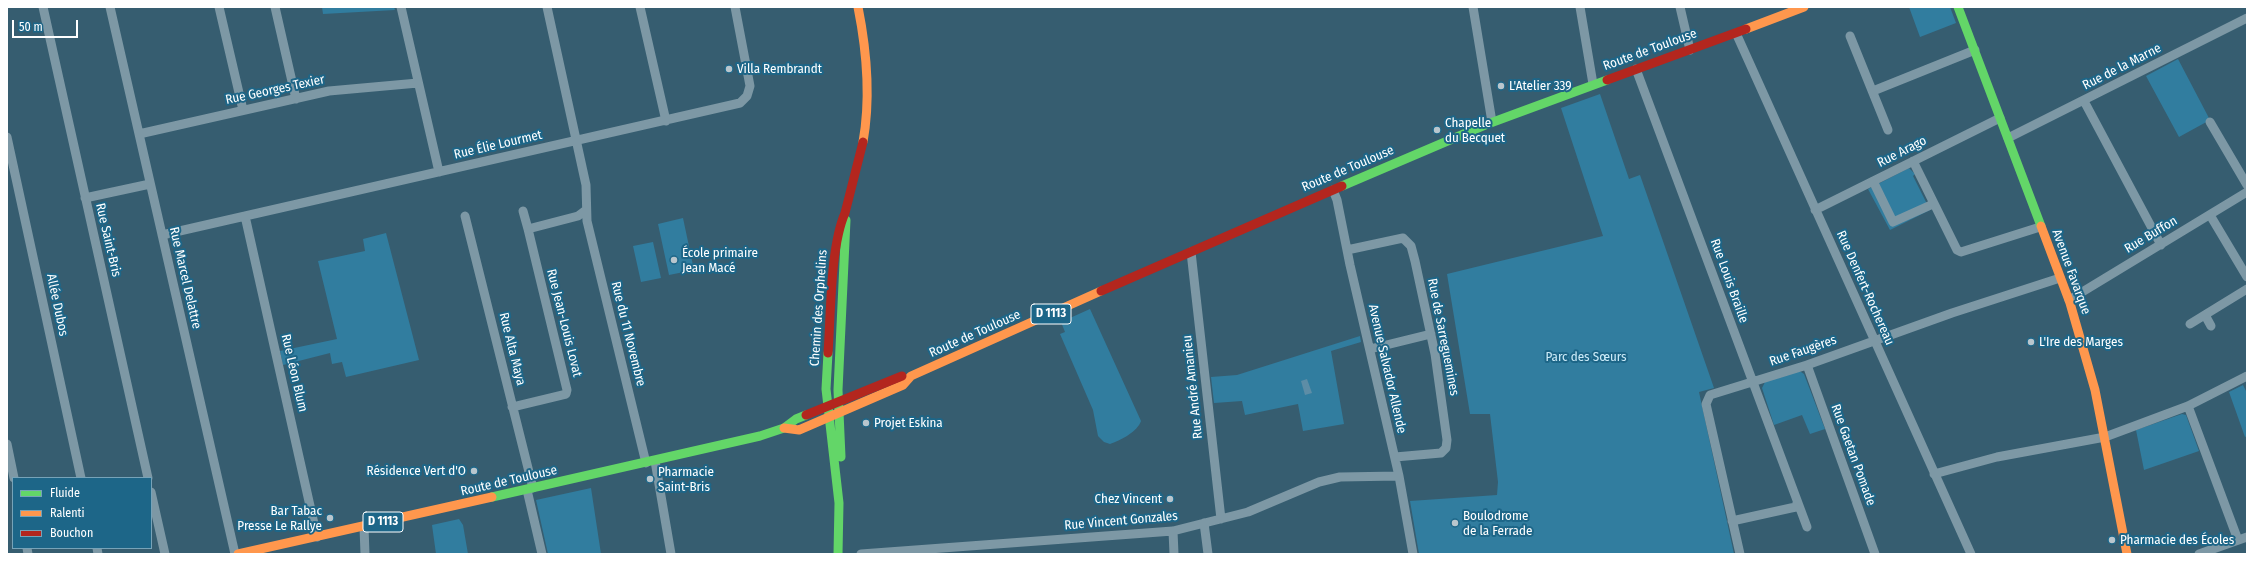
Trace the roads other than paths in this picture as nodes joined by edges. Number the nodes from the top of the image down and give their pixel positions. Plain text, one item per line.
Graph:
1 (43, 7) edge
2 (110, 7) edge
3 (219, 7) edge
4 (275, 7) edge
5 (401, 7) edge
6 (547, 7) edge
7 (640, 7) edge
8 (735, 7) edge
9 (858, 7) edge
10 (1473, 7) edge
11 (1580, 7) edge
12 (1680, 7) edge
13 (1958, 7) edge
14 (1800, 8) edge
15 (2247, 18) edge
16 (1736, 33) junction
17 (1850, 36) dead end
18 (1690, 50) junction
19 (1974, 50) junction
20 (1636, 69) junction
21 (418, 83) junction
22 (1593, 84) junction
23 (1873, 91) junction
24 (296, 99) junction
25 (2084, 101) junction
26 (244, 110) junction
27 (2000, 118) junction
28 (666, 121) junction
29 (1492, 122) junction
30 (2210, 122) dead end
31 (1888, 130) dead end
32 (139, 134) junction
33 (7, 137) edge
34 (2008, 138) junction
35 (577, 140) junction
36 (1913, 162) junction
37 (439, 172) junction
38 (1873, 181) junction
39 (150, 184) junction
40 (2247, 186) edge
41 (1333, 190) junction
42 (2247, 192) edge
43 (85, 198) junction
44 (1933, 204) junction
45 (586, 210) junction
46 (1815, 210) junction
47 (523, 211) dead end
48 (845, 213) junction
49 (2210, 215) junction
50 (245, 216) junction
51 (465, 216) dead end
52 (2040, 227) junction
53 (528, 228) junction
54 (162, 235) junction
55 (2161, 245) junction
56 (1348, 250) junction
57 (1191, 252) junction
58 (2060, 278) junction
59 (2247, 278) edge
60 (2247, 289) edge
61 (2069, 300) junction
62 (2205, 315) junction
63 (2190, 324) dead end
64 (2211, 326) dead end
65 (1431, 334) junction
66 (1873, 341) junction
67 (1370, 350) junction
68 (1807, 365) junction
69 (912, 376) junction
70 (2247, 376) edge
71 (1752, 382) junction
72 (839, 402) junction
73 (827, 406) junction
74 (2188, 406) junction
75 (512, 407) junction
76 (840, 413) junction
77 (829, 418) junction
78 (784, 428) junction
79 (2105, 437) junction
80 (7, 444) edge
81 (1394, 457) junction
82 (651, 462) junction
83 (1934, 474) junction
84 (1399, 476) junction
85 (14, 477) edge
86 (81, 477) edge
87 (148, 477) edge
88 (530, 489) junction
89 (152, 496) edge
90 (839, 503) junction
91 (1797, 503) junction
92 (1222, 519) junction
93 (1732, 521) junction
94 (1204, 523) junction
95 (364, 527) junction
96 (1807, 527) dead end
97 (1173, 531) junction
98 (317, 537) junction
99 (2247, 537) edge
100 (2238, 540) junction
101 (165, 554) edge
102 (235, 554) edge
103 (240, 554) edge
104 (365, 554) edge
105 (542, 554) edge
106 (671, 554) edge
107 (838, 554) edge
108 (861, 554) edge
109 (1174, 554) edge
110 (1208, 554) edge
111 (1413, 554) edge
112 (1740, 554) edge
113 (1876, 554) edge
114 (1971, 554) edge
115 (2127, 554) edge
116 (2200, 554) edge

1 - 43 street, Rue Saint-Bris
2 - 32 street, Rue Marcel Delattre
3 - 26 street
4 - 24 street
5 - 21 street
6 - 35 street, Rue du 11 Novembre
7 - 28 street
8 - 28 street, Rue Élie Lourmet
9 - 48 main road, Chemin des Orphelins
10 - 29 street
11 - 22 street
12 - 18 street
13 - 19 main road, Avenue Favarque
14 - 16 main road, Route de Toulouse / D 1113
15 - 25 street, Rue de la Marne
16 - 18 main road, Route de Toulouse / D 1113
16 - 46 street, Rue Denfert-Rochereau
17 - 23 street
18 - 20 main road, Route de Toulouse / D 1113
19 - 23 street
19 - 27 main road, Avenue Favarque
20 - 22 main road, Route de Toulouse / D 1113
20 - 71 street, Rue Louis Braille
21 - 24 street, Rue Georges Texier
21 - 37 street
22 - 29 main road, Route de Toulouse / D 1113
23 - 31 street
24 - 26 street, Rue Georges Texier
25 - 34 street, Rue de la Marne
25 - 55 street
26 - 32 street, Rue Georges Texier
27 - 34 main road, Avenue Favarque
27 - 36 street, Rue Arago
28 - 35 street, Rue Élie Lourmet
29 - 41 main road, Route de Toulouse / D 1113
30 - 40 street
32 - 39 street, Rue Marcel Delattre
33 - 86 street, Allée Dubos
34 - 52 main road, Avenue Favarque
35 - 37 street, Rue Élie Lourmet
35 - 45 street, Rue du 11 Novembre
36 - 38 street, Rue Arago
36 - 44 street
37 - 50 street, Rue Élie Lourmet
38 - 44 street
38 - 46 street, Rue Arago
39 - 43 street
39 - 54 street, Rue Marcel Delattre
41 - 56 street, Avenue Salvador Allende
41 - 57 main road, Route de Toulouse / D 1113
42 - 49 street, Rue Buffon
43 - 87 street, Rue Saint-Bris
44 - 52 street
45 - 53 street
45 - 82 street, Rue du 11 Novembre
46 - 66 street, Rue Denfert-Rochereau
47 - 53 street, Rue Jean-Louis Lovat
48 - 72 main road, Chemin des Orphelins
48 - 73 main road, Chemin des Orphelins
49 - 55 street, Rue Buffon
49 - 59 street
50 - 54 street, Rue Élie Lourmet
50 - 98 street, Rue Léon Blum
51 - 75 street, Rue Alta Maya
52 - 58 main road, Avenue Favarque
53 - 75 street, Rue Jean-Louis Lovat
54 - 102 street, Rue Marcel Delattre
55 - 61 street, Rue Buffon
56 - 65 street, Rue de Sarreguemines
56 - 67 street, Avenue Salvador Allende
57 - 69 main road, Route de Toulouse / D 1113
57 - 92 street, Rue André Amanieu
58 - 61 main road, Avenue Favarque
58 - 66 street, Rue Faugères
60 - 62 street
61 - 79 main road, Avenue Favarque
62 - 63 street
62 - 64 street
65 - 67 street
65 - 81 street, Rue de Sarreguemines
66 - 68 street, Rue Faugères
66 - 83 street, Rue Denfert-Rochereau
67 - 81 street, Avenue Salvador Allende
68 - 71 street, Rue Faugères
68 - 113 street, Rue Gaetan Pomade
69 - 72 main road, Route de Toulouse / D 1113
69 - 76 main road, Route de Toulouse / D 1113
70 - 74 street
71 - 91 street, Rue Louis Braille
71 - 93 street, Rue Faugères
72 - 73 main road, Route de Toulouse / D 1113
72 - 76 main road, Chemin des Orphelins
73 - 77 main road, Chemin des Orphelins
73 - 78 main road, Route de Toulouse / D 1113
74 - 79 street
74 - 100 street
75 - 88 street, Rue Alta Maya
76 - 77 main road, Route de Toulouse / D 1113
76 - 90 main road, Chemin des Orphelins
77 - 78 main road, Route de Toulouse / D 1113
77 - 90 main road, Chemin des Orphelins
78 - 82 main road, Route de Toulouse / D 1113
79 - 83 street
79 - 115 main road, Avenue Favarque
80 - 85 street
81 - 84 street, Avenue Salvador Allende
82 - 88 main road, Route de Toulouse / D 1113
82 - 106 street, Rue du 11 Novembre
83 - 114 street, Rue Denfert-Rochereau
84 - 92 street, Rue Vincent Gonzales
84 - 111 street, Avenue Salvador Allende
88 - 95 main road, Route de Toulouse / D 1113
88 - 105 street, Rue Alta Maya
89 - 101 street
90 - 107 main road
91 - 93 street
91 - 96 street, Rue Louis Braille
92 - 94 street, Rue Vincent Gonzales
93 - 112 street, Rue Faugères
94 - 97 street, Rue Vincent Gonzales
94 - 110 street
95 - 98 main road, Route de Toulouse / D 1113
95 - 104 street
97 - 108 street, Rue Vincent Gonzales
97 - 109 street
98 - 103 main road, Route de Toulouse / D 1113
99 - 100 street
100 - 116 street

